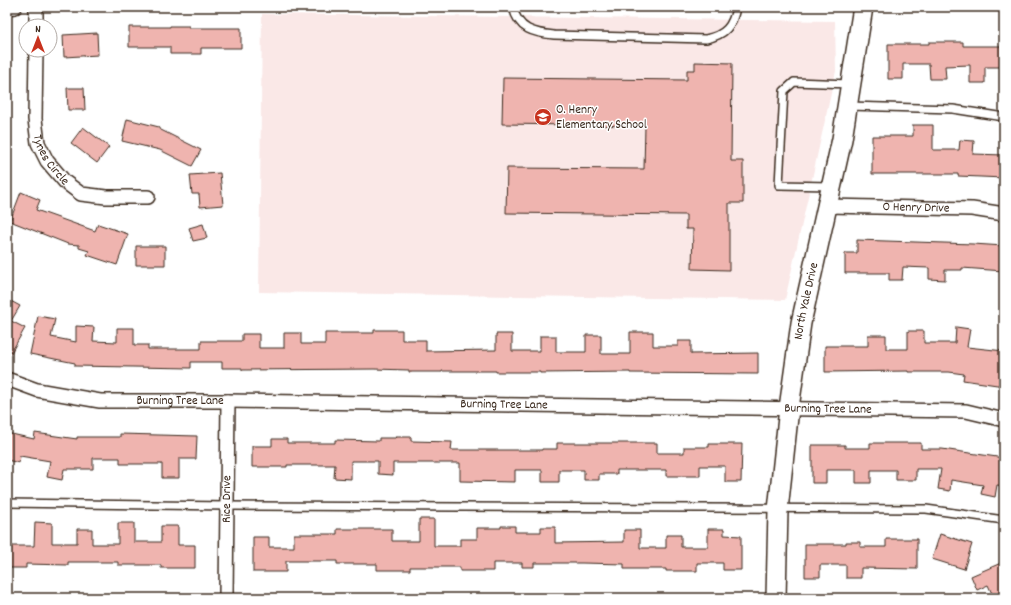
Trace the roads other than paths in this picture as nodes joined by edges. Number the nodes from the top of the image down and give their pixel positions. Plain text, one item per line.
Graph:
1 (15, 7) edge
2 (36, 7) edge
3 (513, 7) edge
4 (736, 7) edge
5 (863, 7) edge
6 (7, 8) edge
7 (36, 18) edge
8 (36, 58) edge
9 (850, 84) junction
10 (847, 106) junction
11 (1004, 117) edge
12 (832, 186) junction
13 (148, 197) dead end
14 (828, 206) junction
15 (1004, 214) edge
16 (7, 379) edge
17 (228, 401) junction
18 (789, 408) junction
19 (1004, 420) edge
20 (7, 503) edge
21 (227, 506) junction
22 (778, 510) junction
23 (1004, 520) edge
24 (226, 598) edge
25 (776, 598) edge

1 - 6 street
2 - 7 street
3 - 4 lane
5 - 9 street, North Yale Drive
8 - 13 street, Tynes Circle
9 - 10 street, North Yale Drive
9 - 12 lane
10 - 11 lane
10 - 12 street, North Yale Drive
12 - 14 street, North Yale Drive
14 - 15 street, O Henry Drive
14 - 18 street, North Yale Drive
16 - 17 street, Burning Tree Lane
17 - 18 street, Burning Tree Lane
17 - 21 street, Rice Drive
18 - 19 street, Burning Tree Lane
18 - 22 street, North Yale Drive
20 - 21 lane
21 - 22 lane
21 - 24 street, Rice Drive
22 - 23 lane
22 - 25 street, North Yale Drive

